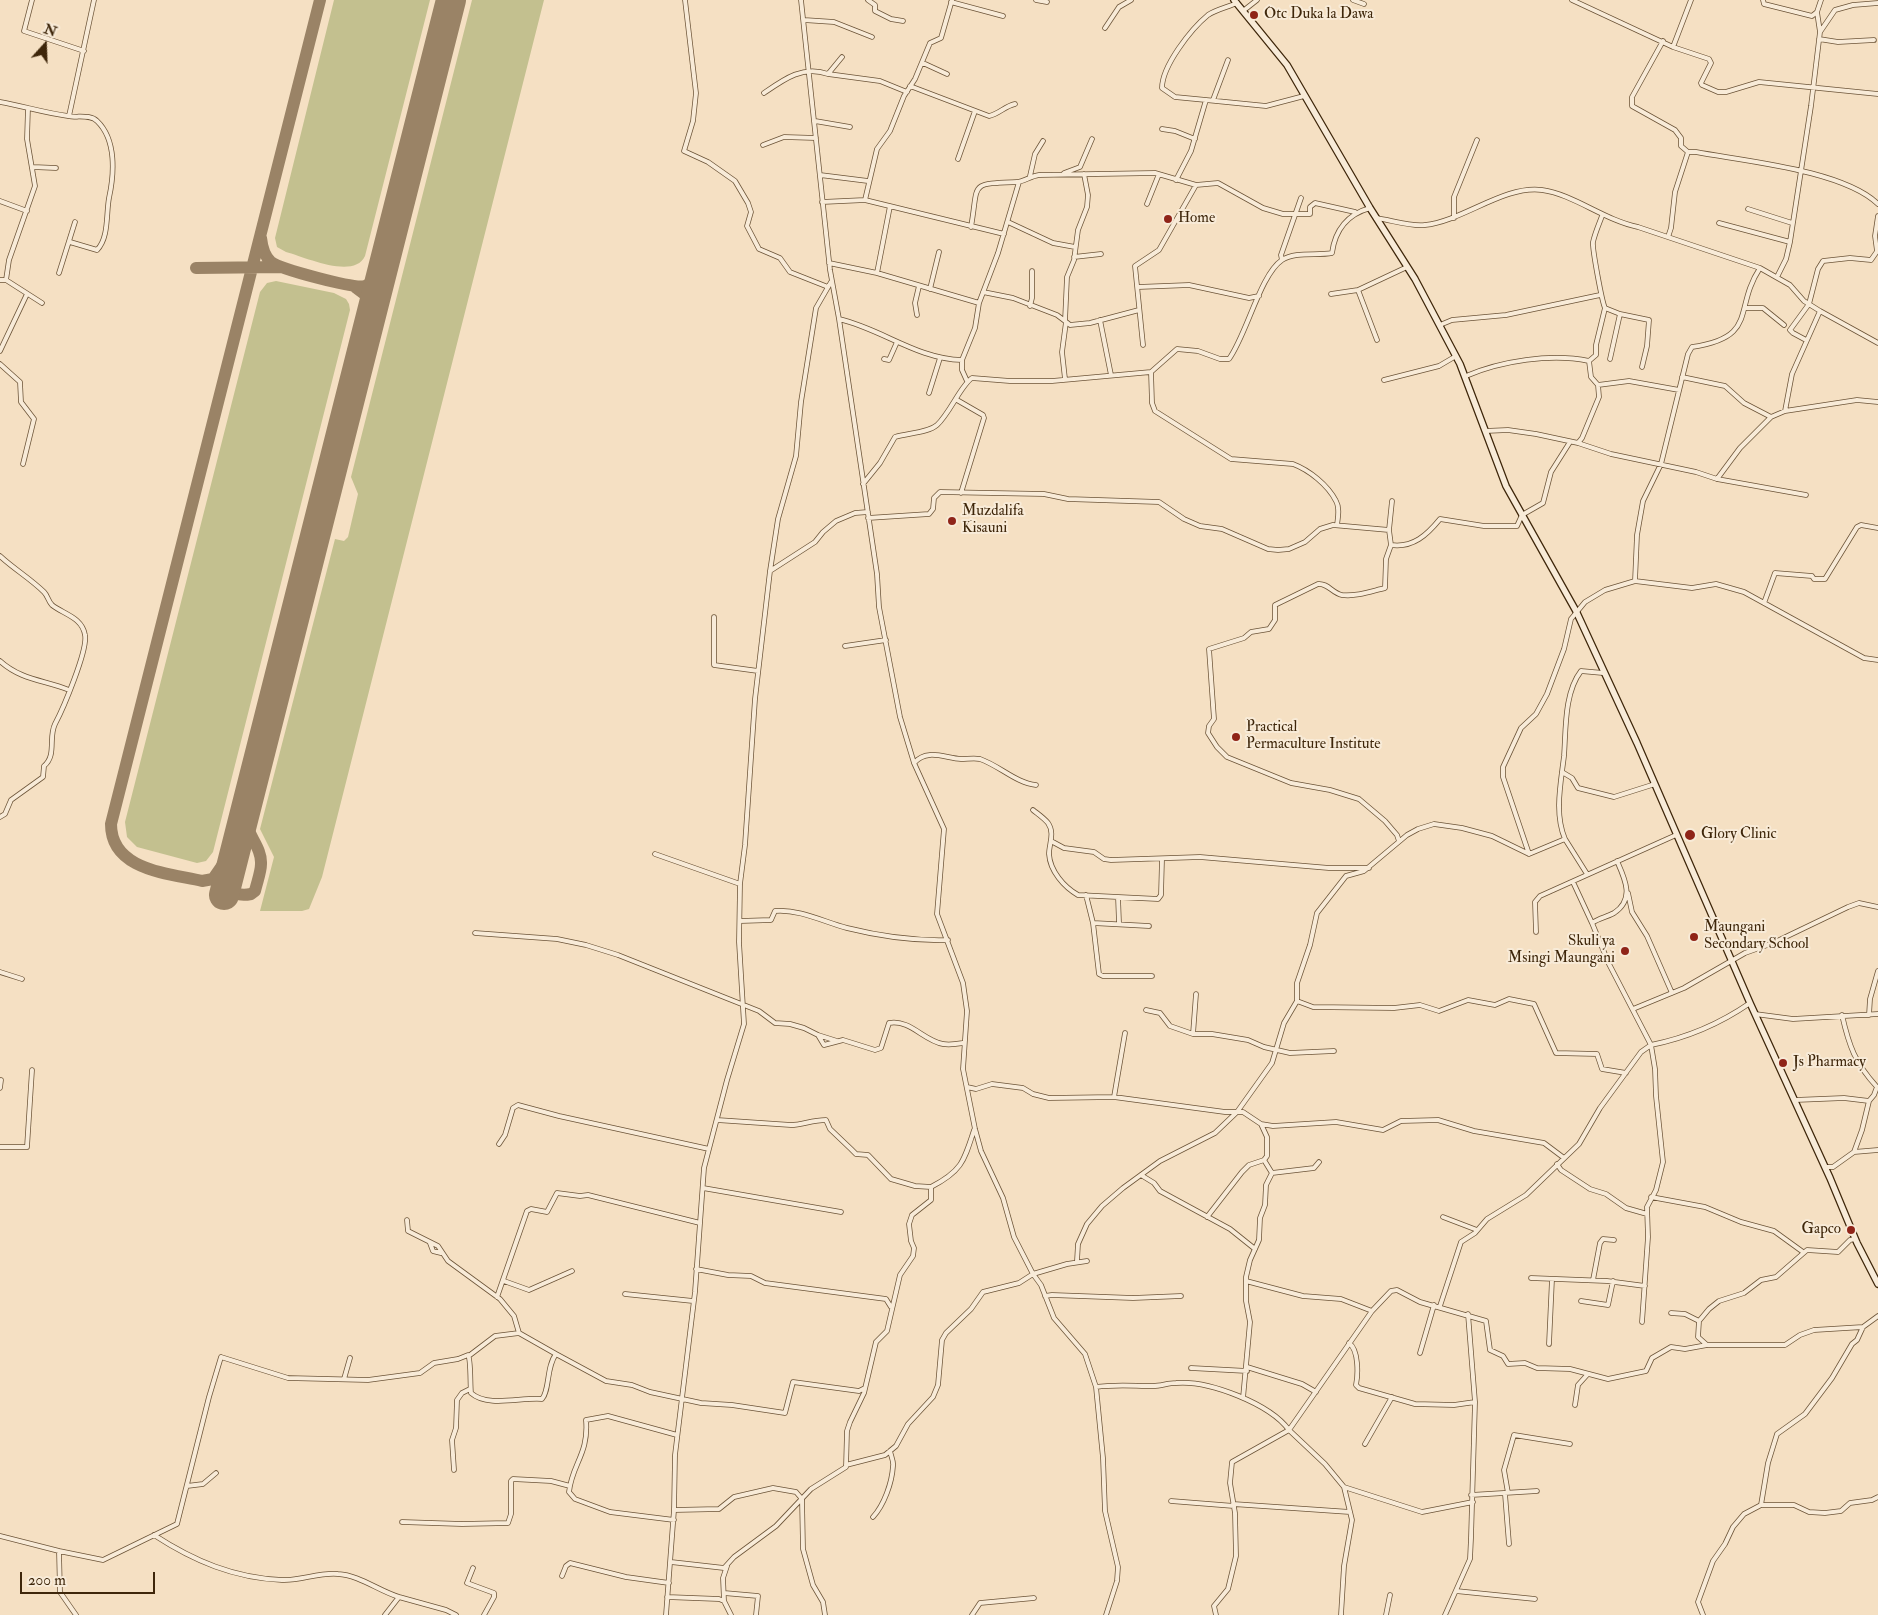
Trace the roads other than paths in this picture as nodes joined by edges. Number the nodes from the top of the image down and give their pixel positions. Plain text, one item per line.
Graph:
1 (32, 0) edge
2 (94, 0) edge
3 (685, 0) edge
4 (801, 0) edge
5 (868, 0) edge
6 (1036, 0) edge
7 (1131, 0) edge
8 (1257, 0) edge
9 (1353, 0) edge
10 (1572, 0) edge
11 (1691, 0) edge
12 (1763, 0) edge
13 (1822, 0) edge
14 (952, 1) edge
15 (1047, 2) dead end
16 (1236, 2) edge
17 (1878, 3) edge
18 (1364, 4) dead end
19 (1242, 11) junction
20 (1817, 12) junction
21 (1003, 16) dead end
22 (804, 20) junction
23 (903, 21) dead end
24 (1105, 28) dead end
25 (1820, 32) junction
26 (872, 37) dead end
27 (1819, 39) junction
28 (1874, 40) dead end
29 (1663, 41) junction
30 (1673, 47) junction
31 (84, 50) junction
32 (842, 57) dead end
33 (1228, 60) dead end
34 (923, 63) junction
35 (809, 70) junction
36 (828, 74) junction
37 (947, 74) dead end
38 (910, 86) junction
39 (1812, 87) junction
40 (907, 92) junction
41 (764, 93) dead end
42 (1878, 94) edge
43 (1304, 96) junction
44 (1206, 100) junction
45 (1212, 100) junction
46 (0, 102) edge
47 (1015, 104) dead end
48 (28, 108) junction
49 (975, 111) junction
50 (69, 116) junction
51 (815, 121) junction
52 (850, 127) dead end
53 (1162, 129) dead end
54 (816, 138) junction
55 (1092, 138) dead end
56 (1195, 139) junction
57 (1478, 140) dead end
58 (1043, 141) dead end
59 (763, 145) dead end
60 (1688, 152) junction
61 (958, 159) dead end
62 (33, 167) junction
63 (56, 168) dead end
64 (1800, 172) junction
65 (1062, 174) junction
66 (1084, 174) junction
67 (1159, 174) junction
68 (820, 175) junction
69 (1030, 176) junction
70 (868, 180) junction
71 (1176, 180) junction
72 (1019, 182) junction
73 (1196, 185) junction
74 (1301, 198) dead end
75 (865, 200) junction
76 (0, 201) edge
77 (822, 202) junction
78 (1147, 204) dead end
79 (1878, 204) edge
80 (890, 206) junction
81 (1370, 208) junction
82 (1748, 209) dead end
83 (27, 211) junction
84 (1355, 212) junction
85 (1296, 215) junction
86 (1602, 216) junction
87 (1878, 216) edge
88 (1376, 218) junction
89 (1454, 218) junction
90 (75, 222) dead end
91 (1008, 222) junction
92 (1718, 223) dead end
93 (1792, 223) junction
94 (971, 227) junction
95 (1004, 234) junction
96 (1668, 237) junction
97 (70, 242) junction
98 (1790, 242) junction
99 (1075, 247) junction
100 (1877, 251) edge
101 (939, 252) dead end
102 (1101, 254) dead end
103 (1074, 257) junction
104 (1282, 260) junction
105 (829, 263) junction
106 (1407, 267) junction
107 (1760, 268) junction
108 (1032, 271) dead end
109 (58, 272) dead end
110 (877, 273) junction
111 (1776, 277) junction
112 (0, 280) edge
113 (6, 280) junction
114 (831, 282) junction
115 (919, 286) junction
116 (828, 287) junction
117 (1138, 287) junction
118 (930, 289) junction
119 (1358, 290) junction
120 (983, 292) junction
121 (26, 294) junction
122 (1331, 294) dead end
123 (1600, 295) junction
124 (1259, 296) junction
125 (42, 303) dead end
126 (979, 304) junction
127 (1809, 304) junction
128 (1030, 306) junction
129 (1605, 308) junction
130 (1746, 308) junction
131 (1139, 310) junction
132 (1820, 312) junction
133 (1620, 314) junction
134 (917, 315) dead end
135 (839, 319) junction
136 (1100, 320) junction
137 (1065, 322) junction
138 (1784, 325) dead end
139 (1440, 326) junction
140 (1377, 340) dead end
141 (1806, 340) junction
142 (897, 342) junction
143 (1878, 343) edge
144 (1143, 345) dead end
145 (0, 351) edge
146 (1456, 356) junction
147 (940, 358) junction
148 (884, 359) dead end
149 (1610, 359) dead end
150 (962, 360) junction
151 (1589, 362) junction
152 (0, 364) edge
153 (1642, 367) dead end
154 (1151, 372) junction
155 (1112, 375) junction
156 (1466, 376) junction
157 (1682, 378) junction
158 (1065, 379) junction
159 (1384, 380) dead end
160 (967, 381) junction
161 (1598, 385) junction
162 (1679, 390) junction
163 (929, 393) dead end
164 (957, 400) junction
165 (1878, 402) edge
166 (1785, 411) junction
167 (1771, 418) junction
168 (1485, 431) junction
169 (1570, 442) junction
170 (1578, 443) junction
171 (23, 464) dead end
172 (1660, 464) junction
173 (1717, 479) junction
174 (863, 484) junction
175 (961, 493) junction
176 (1806, 495) dead end
177 (1392, 501) dead end
178 (868, 512) junction
179 (1522, 515) junction
180 (868, 518) junction
181 (1526, 522) junction
182 (1337, 525) junction
183 (1517, 526) junction
184 (1878, 528) edge
185 (1389, 530) junction
186 (1391, 545) junction
187 (0, 556) edge
188 (770, 571) junction
189 (1635, 581) junction
190 (1764, 603) junction
191 (1576, 611) junction
192 (714, 617) dead end
193 (886, 640) junction
194 (844, 646) dead end
195 (1878, 660) edge
196 (0, 661) edge
197 (758, 672) junction
198 (1603, 673) junction
199 (69, 690) junction
200 (914, 763) junction
201 (1562, 772) junction
202 (1655, 784) junction
203 (1036, 785) dead end
204 (1033, 810) dead end
205 (0, 817) edge
206 (1676, 835) junction
207 (1565, 839) junction
208 (1051, 841) junction
209 (1399, 841) junction
210 (655, 854) dead end
211 (1529, 854) junction
212 (1162, 859) junction
213 (1617, 861) junction
214 (1369, 868) junction
215 (1587, 874) junction
216 (1573, 882) junction
217 (740, 884) junction
218 (1628, 893) junction
219 (1086, 895) junction
220 (1118, 897) junction
221 (1878, 908) edge
222 (740, 921) junction
223 (1093, 923) junction
224 (1592, 923) junction
225 (1119, 924) junction
226 (1149, 926) dead end
227 (1536, 932) dead end
228 (475, 933) dead end
229 (948, 940) junction
230 (1732, 960) junction
231 (0, 972) edge
232 (1878, 972) edge
233 (1152, 976) dead end
234 (22, 979) dead end
235 (1672, 993) junction
236 (1196, 994) dead end
237 (1297, 1001) junction
238 (1750, 1003) junction
239 (743, 1005) junction
240 (1633, 1009) junction
241 (1146, 1010) dead end
242 (1756, 1014) junction
243 (1878, 1014) edge
244 (1842, 1015) junction
245 (1869, 1015) junction
246 (1125, 1033) dead end
247 (1193, 1034) junction
248 (818, 1036) junction
249 (838, 1042) junction
250 (963, 1043) junction
251 (1651, 1045) junction
252 (1275, 1051) junction
253 (1334, 1051) dead end
254 (32, 1070) dead end
255 (1626, 1073) junction
256 (1, 1080) edge
257 (967, 1087) junction
258 (0, 1088) edge
259 (1114, 1097) junction
260 (1795, 1100) junction
261 (1869, 1101) junction
262 (1237, 1112) junction
263 (716, 1120) junction
264 (1260, 1124) junction
265 (975, 1129) junction
266 (499, 1144) dead end
267 (0, 1147) edge
268 (709, 1149) junction
269 (1878, 1150) edge
270 (1854, 1152) junction
271 (1564, 1158) junction
272 (1264, 1160) junction
273 (1319, 1162) dead end
274 (1558, 1164) junction
275 (1825, 1167) junction
276 (1272, 1173) junction
277 (1140, 1175) junction
278 (931, 1187) junction
279 (703, 1188) junction
280 (1651, 1197) junction
281 (841, 1212) dead end
282 (1647, 1214) junction
283 (1207, 1217) junction
284 (1443, 1217) dead end
285 (407, 1220) dead end
286 (700, 1223) junction
287 (1477, 1230) junction
288 (1855, 1238) junction
289 (1614, 1240) dead end
290 (1255, 1249) junction
291 (1803, 1252) junction
292 (1077, 1261) junction
293 (1087, 1261) dead end
294 (696, 1269) junction
295 (572, 1271) dead end
296 (1033, 1274) junction
297 (1531, 1278) dead end
298 (1552, 1279) junction
299 (1593, 1280) junction
300 (504, 1281) junction
301 (1246, 1281) junction
302 (1613, 1281) junction
303 (1878, 1284) edge
304 (1645, 1286) junction
305 (624, 1294) dead end
306 (1045, 1296) junction
307 (1181, 1296) dead end
308 (497, 1297) junction
309 (693, 1301) junction
310 (1581, 1301) dead end
311 (1434, 1305) junction
312 (1440, 1306) junction
313 (892, 1308) junction
314 (1372, 1311) junction
315 (1671, 1313) dead end
316 (1468, 1314) junction
317 (1878, 1316) edge
318 (1699, 1321) junction
319 (1642, 1322) dead end
320 (1864, 1327) junction
321 (519, 1333) junction
322 (1349, 1343) junction
323 (1549, 1344) dead end
324 (1707, 1345) junction
325 (1420, 1353) dead end
326 (556, 1354) junction
327 (470, 1355) junction
328 (350, 1358) dead end
329 (1191, 1368) dead end
330 (1247, 1369) junction
331 (1587, 1374) junction
332 (344, 1379) junction
333 (1096, 1387) junction
334 (865, 1388) junction
335 (470, 1389) junction
336 (1316, 1392) junction
337 (1392, 1397) junction
338 (682, 1398) junction
339 (1243, 1398) junction
340 (1475, 1402) junction
341 (1575, 1405) dead end
342 (1289, 1430) junction
343 (677, 1435) junction
344 (1365, 1444) dead end
345 (1570, 1444) dead end
346 (890, 1451) junction
347 (846, 1465) junction
348 (454, 1470) dead end
349 (216, 1473) dead end
350 (187, 1486) junction
351 (570, 1486) junction
352 (1344, 1488) junction
353 (1536, 1491) dead end
354 (1506, 1493) junction
355 (1472, 1495) junction
356 (1878, 1497) edge
357 (802, 1499) junction
358 (1171, 1501) dead end
359 (1473, 1502) junction
360 (1234, 1505) junction
361 (1761, 1505) junction
362 (674, 1510) junction
363 (1350, 1512) junction
364 (873, 1517) dead end
365 (674, 1520) junction
366 (402, 1522) dead end
367 (154, 1535) junction
368 (0, 1536) edge
369 (1509, 1544) dead end
370 (59, 1551) junction
371 (671, 1562) junction
372 (727, 1566) junction
373 (473, 1568) dead end
374 (562, 1576) dead end
375 (669, 1583) junction
376 (1456, 1591) junction
377 (724, 1594) junction
378 (1390, 1596) dead end
379 (399, 1597) junction
380 (667, 1597) junction
381 (1034, 1598) dead end
382 (1535, 1599) dead end
383 (724, 1601) junction
384 (76, 1615) edge
385 (384, 1615) edge
386 (456, 1615) edge
387 (484, 1615) edge
388 (666, 1615) edge
389 (731, 1615) edge
390 (756, 1615) edge
391 (825, 1615) edge
392 (972, 1615) edge
393 (1106, 1615) edge
394 (1216, 1615) edge
395 (1341, 1615) edge
396 (1386, 1615) edge
397 (1445, 1615) edge
398 (1703, 1615) edge

1 - 31 street
2 - 31 street
3 - 116 street
4 - 22 street
5 - 23 street
6 - 15 street
7 - 24 street
8 - 19 street
9 - 18 street
10 - 29 street
11 - 30 street
12 - 20 street
13 - 20 street
14 - 21 street
14 - 34 street
16 - 19 main road
16 - 44 street
17 - 25 street
19 - 43 main road
20 - 25 street
22 - 26 street
22 - 35 street
25 - 27 street
27 - 28 street
27 - 39 street
29 - 30 street
29 - 60 street
30 - 39 street
31 - 50 street
32 - 36 street
33 - 45 street
34 - 37 street
34 - 38 street
35 - 36 street
35 - 41 street
35 - 51 street
36 - 40 street
38 - 40 street
38 - 49 street
39 - 42 street
39 - 64 street
40 - 70 street
43 - 45 street
43 - 81 main road
44 - 45 street
44 - 56 street
46 - 48 street
47 - 49 street
48 - 50 street
48 - 62 street
49 - 61 street
50 - 97 street
51 - 52 street
51 - 54 street
53 - 56 street
54 - 59 street
54 - 68 street
55 - 65 street
56 - 71 street
57 - 89 street
58 - 69 street
60 - 64 street
60 - 96 street
62 - 63 street
62 - 83 street
64 - 79 street
64 - 93 street
65 - 66 street
65 - 69 street
66 - 67 street
66 - 99 street
67 - 71 street
67 - 78 street
68 - 70 street
68 - 77 street
69 - 72 street
70 - 75 street
71 - 73 street
72 - 91 street
72 - 94 street
73 - 85 street
73 - 117 street
74 - 85 street
75 - 77 street
75 - 80 street
76 - 83 street
77 - 105 street
80 - 94 street
80 - 110 street
81 - 84 street
81 - 88 main road
82 - 93 street
83 - 113 street
84 - 85 street
84 - 104 street
85 - 104 street
86 - 89 street
86 - 96 street
86 - 123 street
87 - 100 street
88 - 89 street
88 - 106 main road
90 - 97 street
91 - 95 street
91 - 99 street
92 - 98 street
93 - 98 street
94 - 95 street
95 - 120 street
96 - 107 street
97 - 109 street
98 - 111 street
99 - 103 street
100 - 127 street
101 - 118 street
102 - 103 street
103 - 137 street
104 - 124 street
105 - 110 street
105 - 114 street
106 - 119 street
106 - 139 main road
107 - 111 street
107 - 130 street
108 - 128 street
110 - 115 street
111 - 127 street
112 - 113 street
113 - 121 street
114 - 116 street
114 - 135 street
115 - 118 street
115 - 134 street
116 - 188 street
117 - 124 street
117 - 131 street
118 - 126 street
119 - 122 street
119 - 140 street
120 - 126 street
120 - 128 street
121 - 125 street
121 - 145 street
123 - 129 street
123 - 139 street
124 - 154 street
126 - 150 street
127 - 132 street
127 - 141 street
128 - 137 street
129 - 133 street
129 - 151 street
130 - 138 street
130 - 157 street
131 - 136 street
131 - 144 street
132 - 141 street
132 - 143 street
133 - 149 street
133 - 153 street
135 - 142 street
135 - 174 street
136 - 137 street
136 - 155 street
137 - 158 street
139 - 146 main road
141 - 166 street
142 - 147 street
142 - 148 street
146 - 156 main road
146 - 159 street
147 - 150 street
147 - 163 street
150 - 160 street
151 - 156 street
151 - 161 street
152 - 171 street
154 - 155 street
154 - 182 street
155 - 158 street
156 - 168 main road
157 - 162 street
157 - 167 street
158 - 160 street
160 - 164 street
161 - 162 street
161 - 170 street
162 - 172 street
164 - 174 street
164 - 175 street
165 - 166 street
166 - 167 street
167 - 173 street
168 - 169 street
168 - 179 main road
169 - 170 street
169 - 179 street
170 - 172 street
172 - 173 street
172 - 189 street
173 - 176 street
174 - 178 street
175 - 180 street
175 - 182 street
177 - 185 street
178 - 180 street
178 - 188 street
179 - 181 main road
179 - 183 street
180 - 193 street
181 - 183 street
181 - 191 main road
182 - 185 street
183 - 186 street
184 - 190 street
185 - 186 street
186 - 209 street
187 - 199 street
188 - 197 street
189 - 190 street
189 - 191 street
190 - 195 street
191 - 198 main road
191 - 211 street
192 - 197 street
193 - 194 street
193 - 200 street
196 - 199 street
197 - 217 street
198 - 201 street
198 - 202 main road
199 - 205 street
200 - 203 street
200 - 229 street
201 - 202 street
201 - 207 street
202 - 206 main road
204 - 208 street
206 - 213 street
206 - 230 main road
207 - 211 street
207 - 215 street
208 - 212 street
208 - 219 street
209 - 211 street
209 - 214 street
210 - 217 street
212 - 214 street
212 - 220 street
213 - 215 street
213 - 218 street
214 - 237 street
215 - 216 street
216 - 224 street
216 - 227 street
217 - 222 street
218 - 224 street
218 - 235 street
219 - 220 street
219 - 223 street
220 - 225 street
221 - 230 street
222 - 229 street
222 - 239 street
223 - 225 street
223 - 233 street
224 - 240 street
225 - 226 street
228 - 239 street
229 - 250 street
230 - 235 street
230 - 238 main road
231 - 234 street
232 - 245 street
235 - 240 street
236 - 247 street
237 - 252 street
237 - 255 street
238 - 242 main road
238 - 251 street
239 - 248 street
239 - 263 street
240 - 251 street
241 - 247 street
242 - 244 street
242 - 260 main road
243 - 245 street
244 - 245 street
244 - 261 street
246 - 259 street
247 - 252 street
248 - 249 street
248 - 249 street
249 - 250 street
250 - 257 street
251 - 255 street
251 - 280 street
252 - 253 street
252 - 262 street
254 - 267 street
255 - 271 street
256 - 258 street
257 - 259 street
257 - 265 street
259 - 262 street
260 - 261 street
260 - 275 main road
261 - 270 street
262 - 264 street
262 - 277 street
263 - 268 street
263 - 278 street
264 - 271 street
264 - 272 street
265 - 278 street
265 - 296 street
266 - 268 street
268 - 279 street
269 - 270 street
270 - 275 street
271 - 274 street
272 - 276 street
272 - 283 street
273 - 276 street
274 - 282 street
274 - 287 street
275 - 288 main road
276 - 290 street
277 - 283 street
277 - 292 street
278 - 313 street
279 - 281 street
279 - 286 street
280 - 282 street
280 - 291 street
282 - 304 street
283 - 290 street
284 - 287 street
285 - 308 street
286 - 294 street
286 - 300 street
287 - 312 street
288 - 291 street
288 - 303 main road
289 - 299 street
290 - 301 street
291 - 318 street
292 - 293 street
292 - 296 street
294 - 309 street
294 - 313 street
295 - 300 street
296 - 306 street
296 - 346 street
297 - 298 street
298 - 299 street
298 - 323 street
299 - 302 street
300 - 308 street
301 - 314 street
301 - 330 street
302 - 304 street
302 - 310 street
304 - 319 street
305 - 309 street
306 - 307 street
306 - 333 street
308 - 321 street
309 - 338 street
311 - 312 street
311 - 314 street
311 - 325 street
312 - 316 street
313 - 334 street
314 - 322 street
315 - 318 street
316 - 331 street
316 - 340 street
317 - 320 street
318 - 324 street
320 - 324 street
320 - 361 street
321 - 326 street
321 - 327 street
322 - 336 street
322 - 337 street
324 - 331 street
326 - 335 street
326 - 338 street
327 - 332 street
327 - 335 street
328 - 332 street
329 - 330 street
330 - 336 street
330 - 339 street
331 - 341 street
332 - 350 street
333 - 339 street
333 - 393 street
334 - 338 street
334 - 347 street
335 - 348 street
336 - 342 street
337 - 340 street
337 - 344 street
338 - 343 street
339 - 342 street
340 - 355 street
342 - 352 street
342 - 360 street
343 - 351 street
343 - 362 street
345 - 354 street
346 - 347 street
346 - 364 street
347 - 357 street
349 - 350 street
350 - 367 street
351 - 365 street
351 - 366 street
352 - 359 street
352 - 363 street
353 - 354 street
354 - 355 street
354 - 369 street
355 - 359 street
356 - 361 street
357 - 362 street
357 - 372 street
357 - 391 street
358 - 360 street
359 - 376 street
360 - 363 street
360 - 394 street
361 - 398 street
362 - 365 street
363 - 395 street
365 - 371 street
367 - 370 street
367 - 379 street
368 - 370 street
370 - 384 street
371 - 372 street
371 - 375 street
372 - 377 street
373 - 387 street
374 - 375 street
375 - 380 street
376 - 382 street
376 - 397 street
377 - 383 street
377 - 390 street
378 - 396 street
379 - 385 street
379 - 386 street
380 - 383 street
380 - 388 street
381 - 392 street
383 - 389 street

